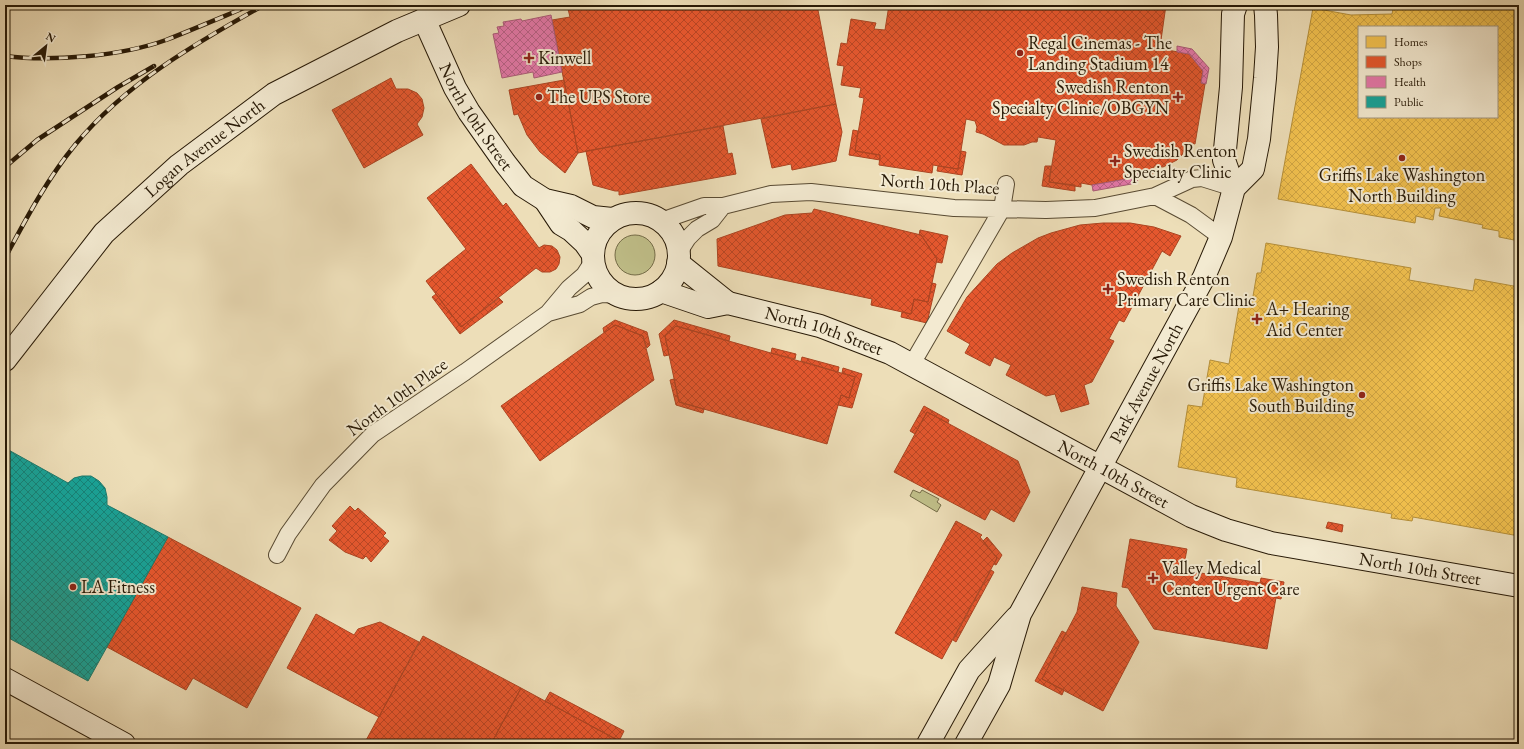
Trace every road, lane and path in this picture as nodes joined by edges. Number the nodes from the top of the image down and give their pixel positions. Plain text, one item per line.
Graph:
1 (459, 5) edge
2 (1236, 5) edge
3 (1265, 5) edge
4 (424, 19) junction
5 (1006, 184) dead end
6 (1234, 188) junction
7 (1155, 196) junction
8 (545, 200) junction
9 (723, 206) junction
10 (1002, 209) junction
11 (612, 219) junction
12 (661, 221) junction
13 (1221, 237) junction
14 (593, 257) junction
15 (678, 257) junction
16 (661, 291) junction
17 (618, 295) junction
18 (728, 303) junction
19 (548, 313) junction
20 (5, 360) edge
21 (912, 364) junction
22 (1100, 466) junction
23 (277, 555) dead end
24 (1519, 586) edge
25 (1020, 614) junction
26 (5, 679) edge
27 (124, 744) edge
28 (928, 744) edge
29 (966, 744) edge

1 - 4 street, Logan Avenue North
2 - 6 street
3 - 6 street
4 - 8 street, North 10th Street
4 - 20 street, Logan Avenue North
5 - 10 street
6 - 7 street, North 10th Place
6 - 13 street, Park Avenue North
7 - 10 street, North 10th Place
7 - 13 street
8 - 11 street, North 10th Street
8 - 14 street, North 10th Street
9 - 10 street, North 10th Place
9 - 12 street, North 10th Place
9 - 15 street
10 - 21 street
11 - 12 street
11 - 14 street
12 - 15 street
13 - 22 street, Park Avenue North
14 - 17 street
14 - 19 street, North 10th Place
15 - 16 street
15 - 18 street, North 10th Street
16 - 17 street
16 - 18 street, North 10th Street
17 - 19 street, North 10th Place
18 - 21 street, North 10th Street
19 - 23 street, North 10th Place
21 - 22 street, North 10th Street
22 - 24 street, North 10th Street
22 - 25 street, Park Avenue North
25 - 28 street, Park Avenue North
25 - 29 street, Park Avenue North
26 - 27 street

